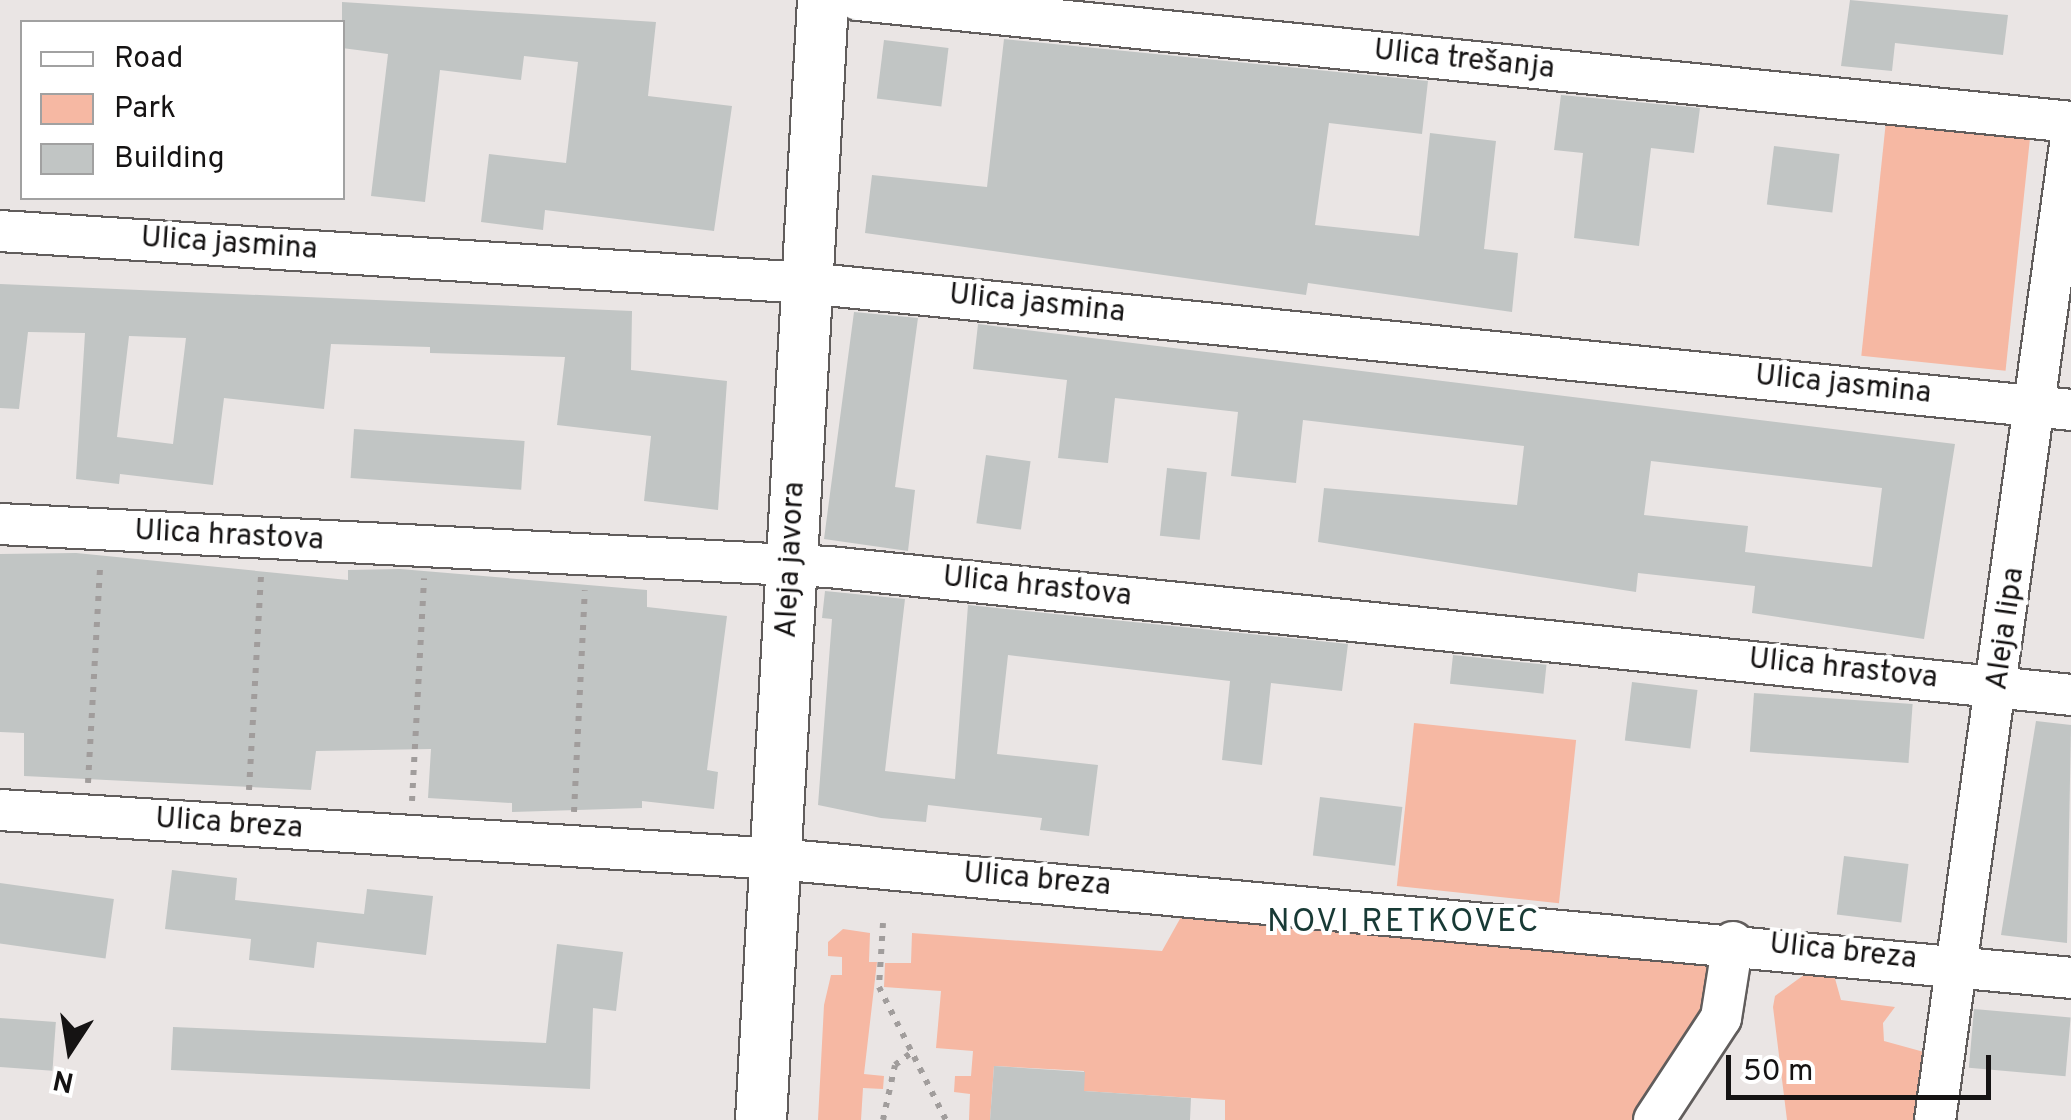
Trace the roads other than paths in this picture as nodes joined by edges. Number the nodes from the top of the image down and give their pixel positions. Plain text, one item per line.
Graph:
1 (823, 0) edge
2 (858, 0) edge
3 (2071, 122) edge
4 (2071, 137) edge
5 (0, 231) edge
6 (806, 283) junction
7 (2054, 408) edge
8 (0, 524) edge
9 (792, 567) junction
10 (2000, 686) junction
11 (2071, 695) edge
12 (0, 810) edge
13 (777, 859) junction
14 (1733, 942) junction
15 (1960, 963) junction
16 (2071, 978) edge
17 (761, 1120) edge
18 (1654, 1120) edge
19 (1936, 1120) edge

1 - 6 street, Aleja javora
2 - 3 street, Ulica trešanja
4 - 7 street, Aleja lipa
5 - 6 street, Ulica jasmina
6 - 7 street, Ulica jasmina
6 - 9 street, Aleja javora
7 - 10 street, Aleja lipa
8 - 9 street, Ulica hrastova
9 - 10 street, Ulica hrastova
9 - 13 street, Aleja javora
10 - 11 street, Ulica hrastova
10 - 15 street, Aleja lipa
12 - 13 street, Ulica breza
13 - 14 street, Ulica breza
13 - 17 street, Aleja javora
14 - 15 street, Ulica breza
14 - 18 street
15 - 16 street, Ulica breza
15 - 19 street, Aleja lipa

